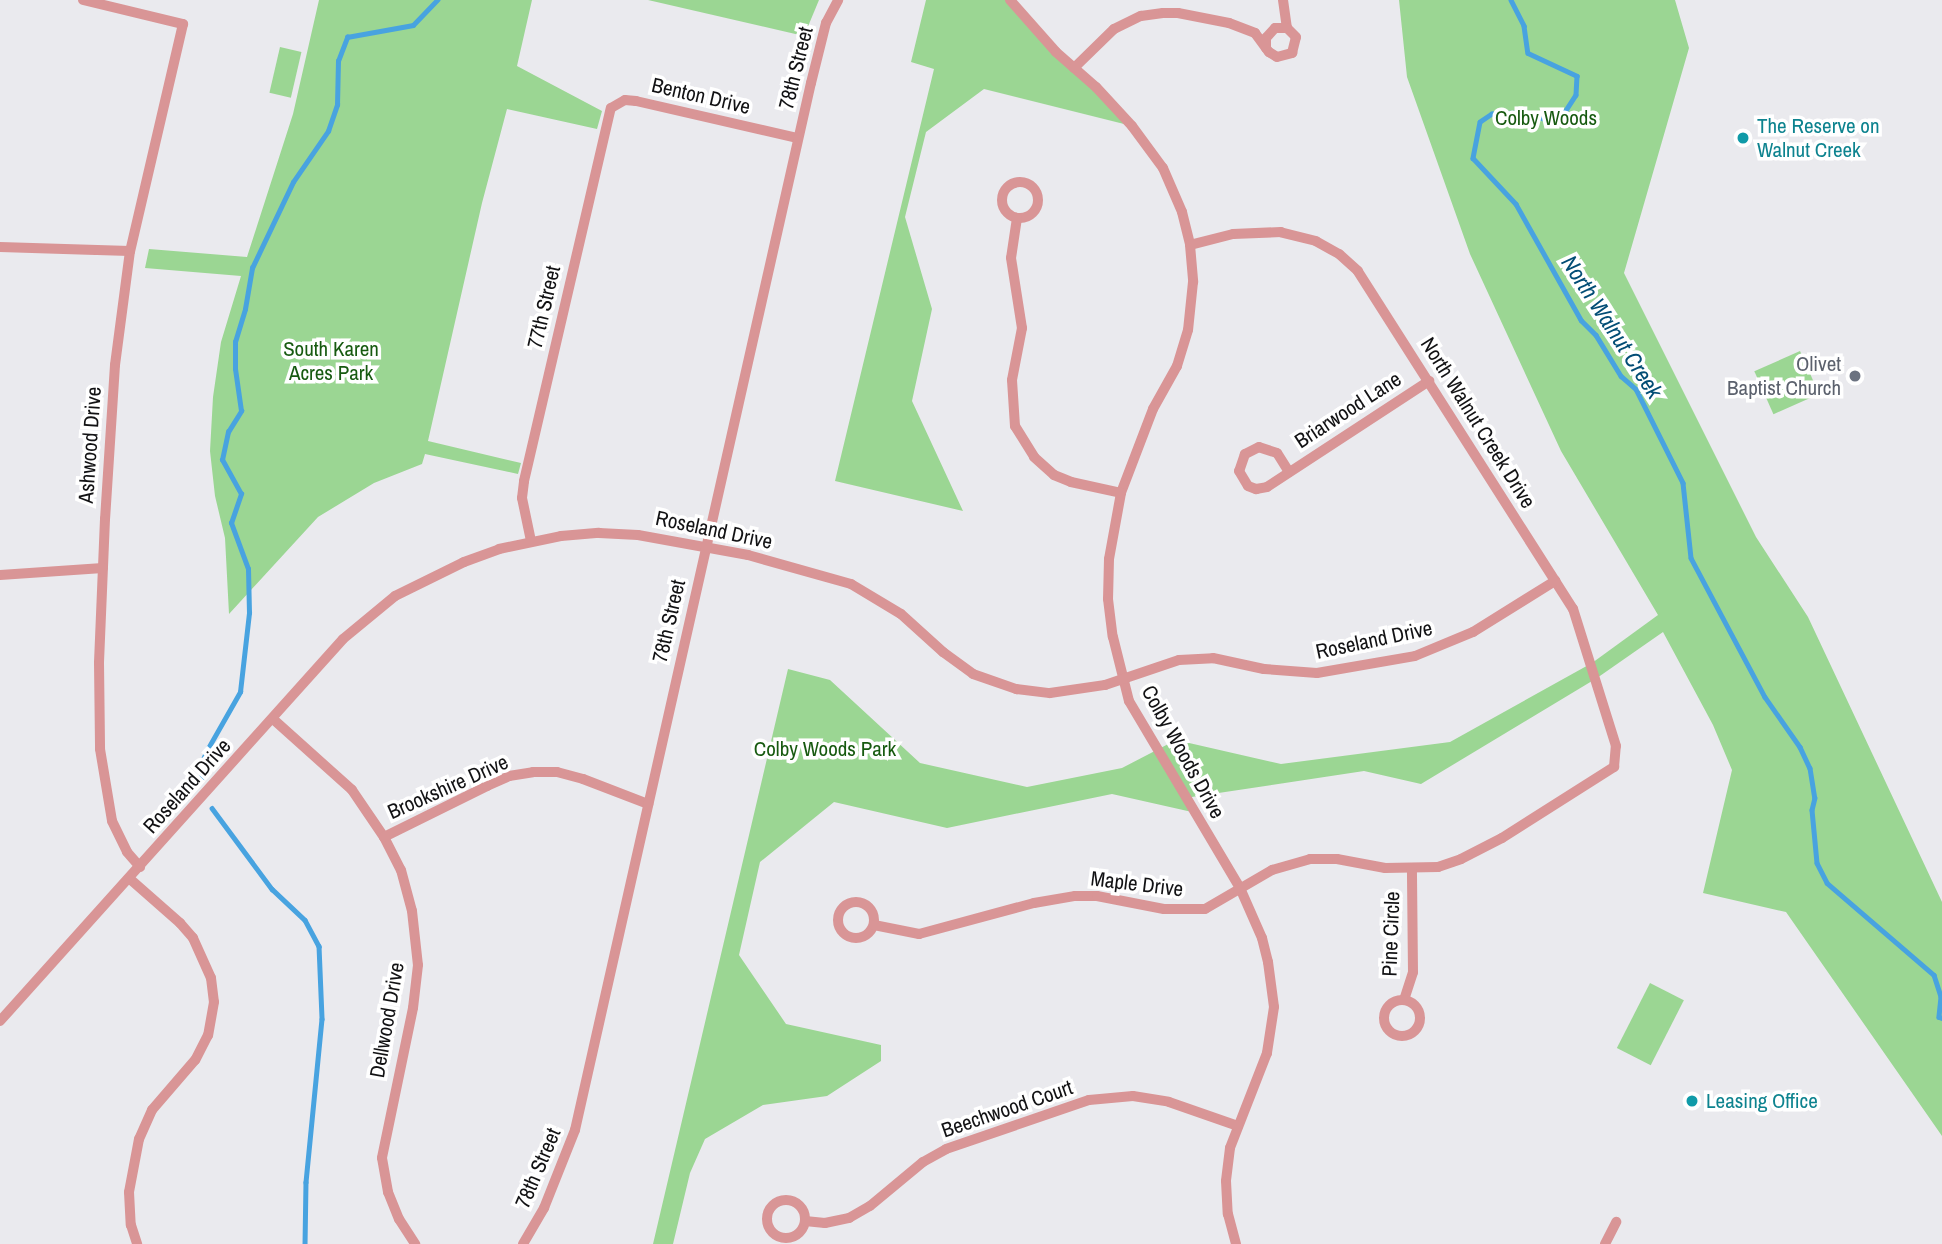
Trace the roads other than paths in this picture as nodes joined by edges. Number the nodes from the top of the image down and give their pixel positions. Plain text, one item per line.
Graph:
1 (83, 0) edge
2 (838, 0) edge
3 (1010, 0) edge
4 (1283, 0) edge
5 (1287, 29) junction
6 (1266, 48) junction
7 (1074, 68) junction
8 (636, 101) joint
9 (799, 138) junction
10 (1017, 218) dead end
11 (1190, 245) junction
12 (0, 247) edge
13 (130, 251) junction
14 (1429, 381) junction
15 (1289, 472) junction
16 (1121, 493) junction
17 (531, 541) junction
18 (706, 546) junction
19 (103, 568) junction
20 (0, 575) edge
21 (1555, 581) junction
22 (1122, 678) junction
23 (273, 719) junction
24 (1614, 767) joint
25 (648, 804) junction
26 (384, 836) junction
27 (139, 867) junction
28 (1412, 869) junction
29 (130, 879) junction
30 (1240, 888) junction
31 (874, 925) dead end
32 (1404, 1000) dead end
33 (0, 1021) edge
34 (1238, 1126) junction
35 (805, 1221) dead end
36 (1616, 1222) dead end
37 (137, 1244) edge
38 (415, 1244) edge
39 (523, 1244) edge
40 (1236, 1244) edge
41 (1605, 1244) edge

1 - 13 street, Ashwood Drive
2 - 9 street, 78th Street
3 - 7 street, Colby Woods Drive
4 - 5 street
5 - 6 street
5 - 6 street
6 - 7 street
7 - 11 street, Colby Woods Drive
8 - 9 street, Benton Drive
8 - 17 street, 77th Street
9 - 18 street, 78th Street
10 - 16 street
11 - 14 street, North Walnut Creek Drive
11 - 16 street, Colby Woods Drive
12 - 13 street
13 - 19 street, Ashwood Drive
14 - 15 street, Briarwood Lane
14 - 21 street, North Walnut Creek Drive
15 - 15 street, Briarwood Lane
16 - 22 street, Colby Woods Drive
17 - 18 street, Roseland Drive
17 - 23 street, Roseland Drive
18 - 22 street, Roseland Drive
18 - 25 street, 78th Street
19 - 20 street
19 - 27 street, Ashwood Drive
21 - 22 street, Roseland Drive
21 - 24 street, North Walnut Creek Drive
22 - 30 street, Colby Woods Drive
23 - 26 street, Dellwood Drive
23 - 27 street, Roseland Drive
24 - 28 street, Maple Drive
25 - 26 street, Brookshire Drive
25 - 39 street, 78th Street
26 - 38 street, Dellwood Drive
27 - 29 street, Roseland Drive
28 - 30 street, Maple Drive
28 - 32 street, Pine Circle
29 - 33 street, Roseland Drive
29 - 37 street
30 - 31 street, Maple Drive
30 - 34 street, Colby Woods Drive
34 - 35 street, Beechwood Court
34 - 40 street, Colby Woods Drive
36 - 41 street

